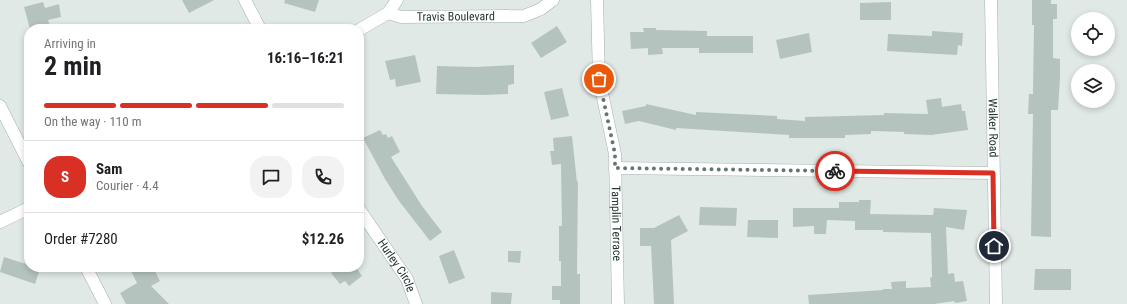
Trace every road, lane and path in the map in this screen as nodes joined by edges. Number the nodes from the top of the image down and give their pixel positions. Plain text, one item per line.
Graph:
1 (245, 0) edge
2 (398, 0) edge
3 (553, 0) edge
4 (597, 0) edge
5 (991, 0) edge
6 (388, 13) junction
7 (257, 24) edge
8 (364, 27) edge
9 (0, 106) edge
10 (24, 153) edge
11 (615, 168) junction
12 (993, 173) junction
13 (24, 210) edge
14 (364, 216) edge
15 (0, 222) edge
16 (89, 272) edge
17 (105, 304) edge
18 (416, 304) edge
19 (618, 304) edge
20 (996, 304) edge

1 - 7 street
2 - 6 street
3 - 6 street, Travis Boulevard
4 - 11 street, Tamplin Terrace
5 - 12 street, Walker Road
6 - 8 street
9 - 10 street
11 - 12 street
11 - 19 street, Tamplin Terrace
12 - 20 street, Walker Road
13 - 15 street
14 - 18 street, Hurley Circle
16 - 17 street

